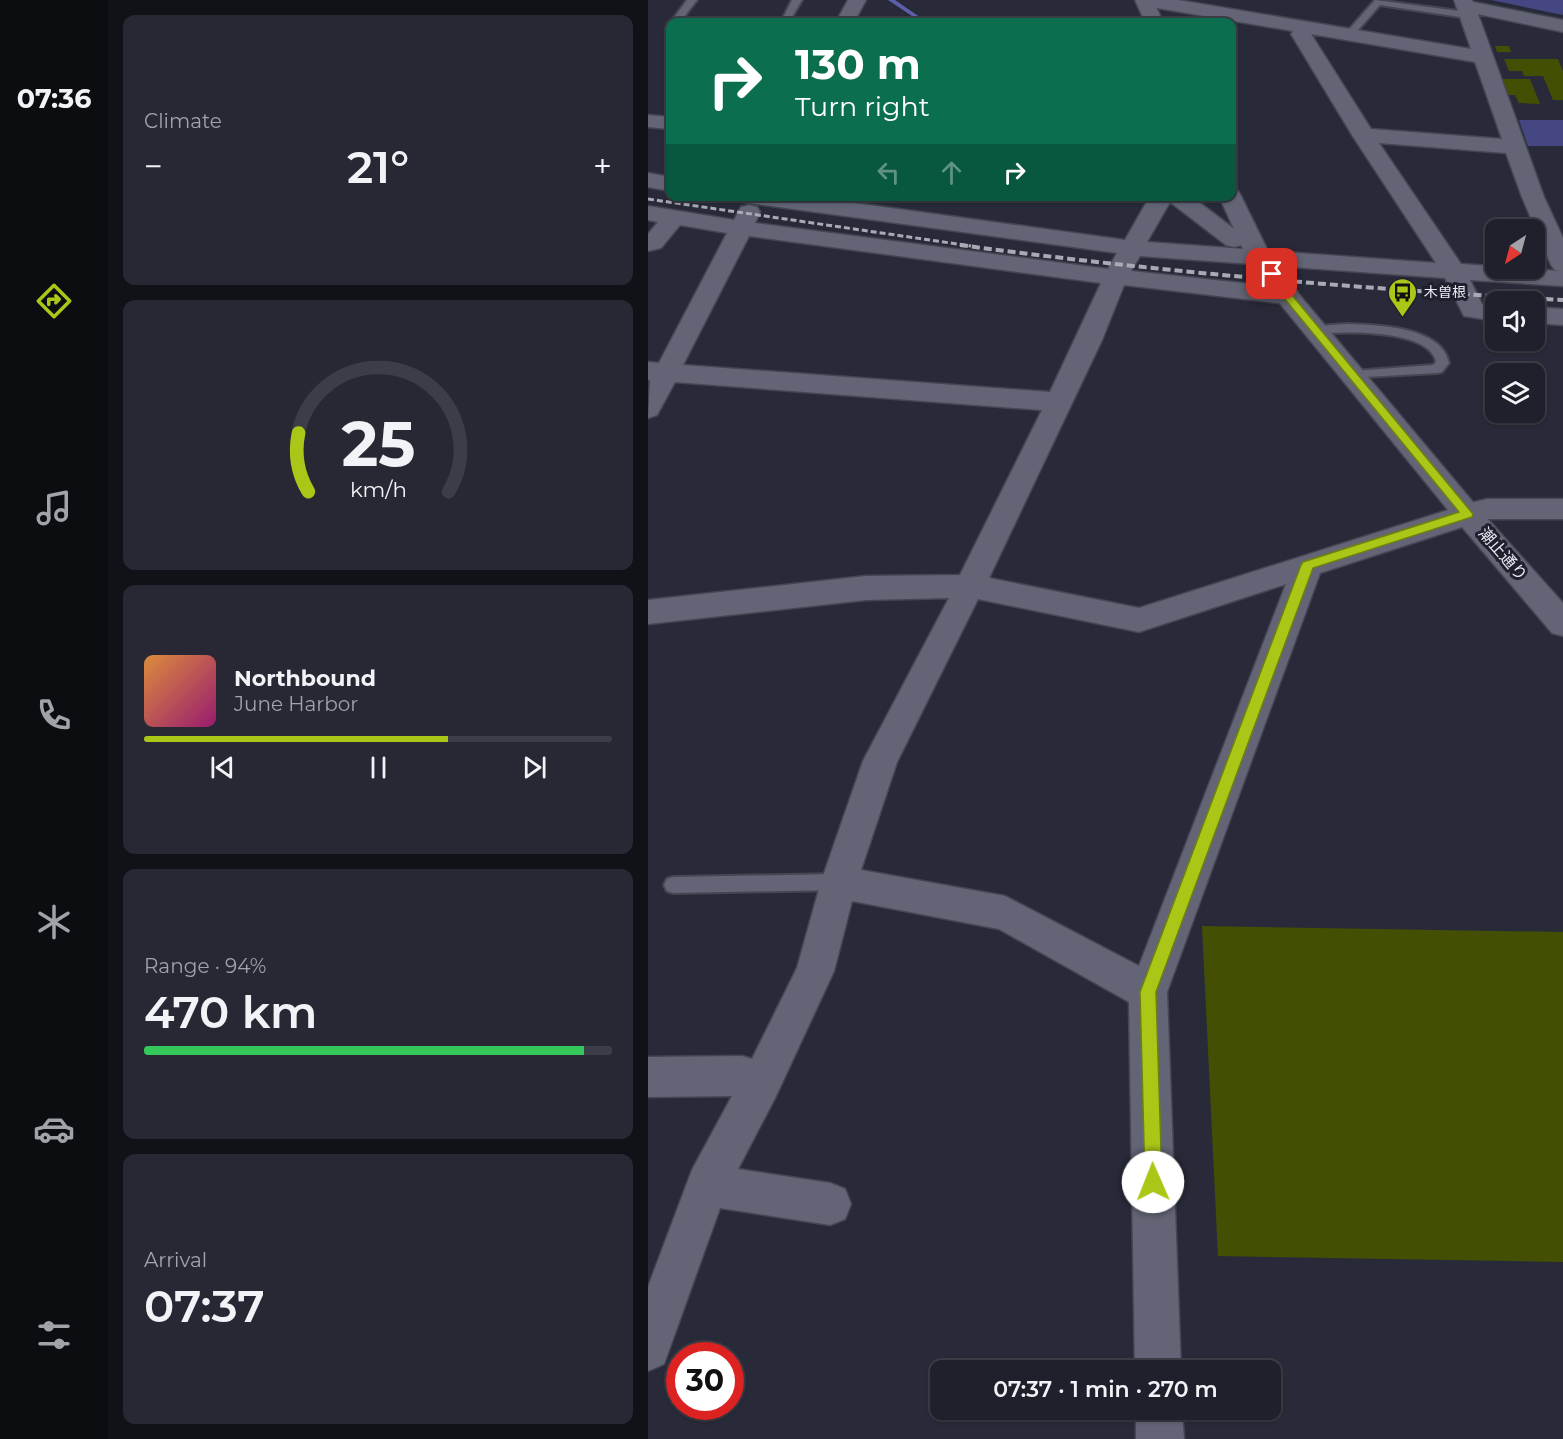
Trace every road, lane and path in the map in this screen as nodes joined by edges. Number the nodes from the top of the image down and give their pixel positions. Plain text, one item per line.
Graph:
1 (692, 0) edge
2 (797, 0) edge
3 (857, 0) edge
4 (1145, 2) edge
5 (1465, 7) edge
6 (678, 18) edge
7 (787, 18) edge
8 (847, 18) edge
9 (1152, 18) edge
10 (1563, 26) edge
11 (1304, 28) junction
12 (1349, 35) junction
13 (1482, 57) junction
14 (648, 121) edge
15 (666, 123) edge
16 (1363, 135) junction
17 (1516, 147) junction
18 (648, 180) edge
19 (666, 183) edge
20 (752, 201) edge
21 (783, 201) edge
22 (1159, 201) edge
23 (1183, 201) edge
24 (1232, 201) edge
25 (648, 213) edge
26 (674, 217) junction
27 (741, 229) junction
28 (1234, 240) dead end
29 (648, 244) edge
30 (1130, 248) junction
31 (1260, 256) junction
32 (1563, 265) edge
33 (1455, 273) junction
34 (1115, 278) junction
35 (1563, 279) edge
36 (1287, 296) junction
37 (1485, 313) edge
38 (1545, 315) edge
39 (1563, 316) edge
40 (1318, 330) junction
41 (657, 372) edge
42 (1353, 375) junction
43 (1059, 402) junction
44 (648, 409) edge
45 (1563, 509) edge
46 (1467, 514) junction
47 (1308, 565) junction
48 (970, 586) junction
49 (648, 612) edge
50 (1563, 624) edge
51 (839, 882) junction
52 (673, 885) dead end
53 (1148, 992) junction
54 (648, 1077) edge
55 (762, 1082) junction
56 (707, 1185) junction
57 (830, 1204) dead end
58 (648, 1348) edge
59 (1158, 1360) edge
60 (1159, 1420) edge
61 (1160, 1439) edge

1 - 6 lane
2 - 7 lane
3 - 8 street
4 - 9 street
4 - 11 street
5 - 10 street
5 - 12 lane
5 - 13 street
11 - 12 street
11 - 16 street
12 - 13 street
13 - 17 street
14 - 15 street
16 - 17 street
16 - 33 street
17 - 32 street
18 - 19 street
20 - 27 street
21 - 30 street
22 - 30 street
23 - 28 street
24 - 31 street, 潮止通り
25 - 26 street
26 - 27 street
26 - 29 street
27 - 34 street
27 - 41 street
30 - 31 street
30 - 34 street
31 - 33 street
31 - 36 street, 潮止通り
33 - 35 street
33 - 37 street
34 - 36 street
34 - 43 street
36 - 40 street, 潮止通り
38 - 39 street
40 - 42 street, 潮止通り
40 - 42 lane
41 - 43 street
41 - 44 street
42 - 46 street, 潮止通り
43 - 48 street
45 - 46 street
46 - 47 street
46 - 50 street, 潮止通り
47 - 48 street
47 - 53 street
48 - 49 street
48 - 51 street
51 - 52 lane
51 - 53 street
51 - 55 street
53 - 59 street
54 - 55 street
55 - 56 street
56 - 57 street
56 - 58 street
60 - 61 street

